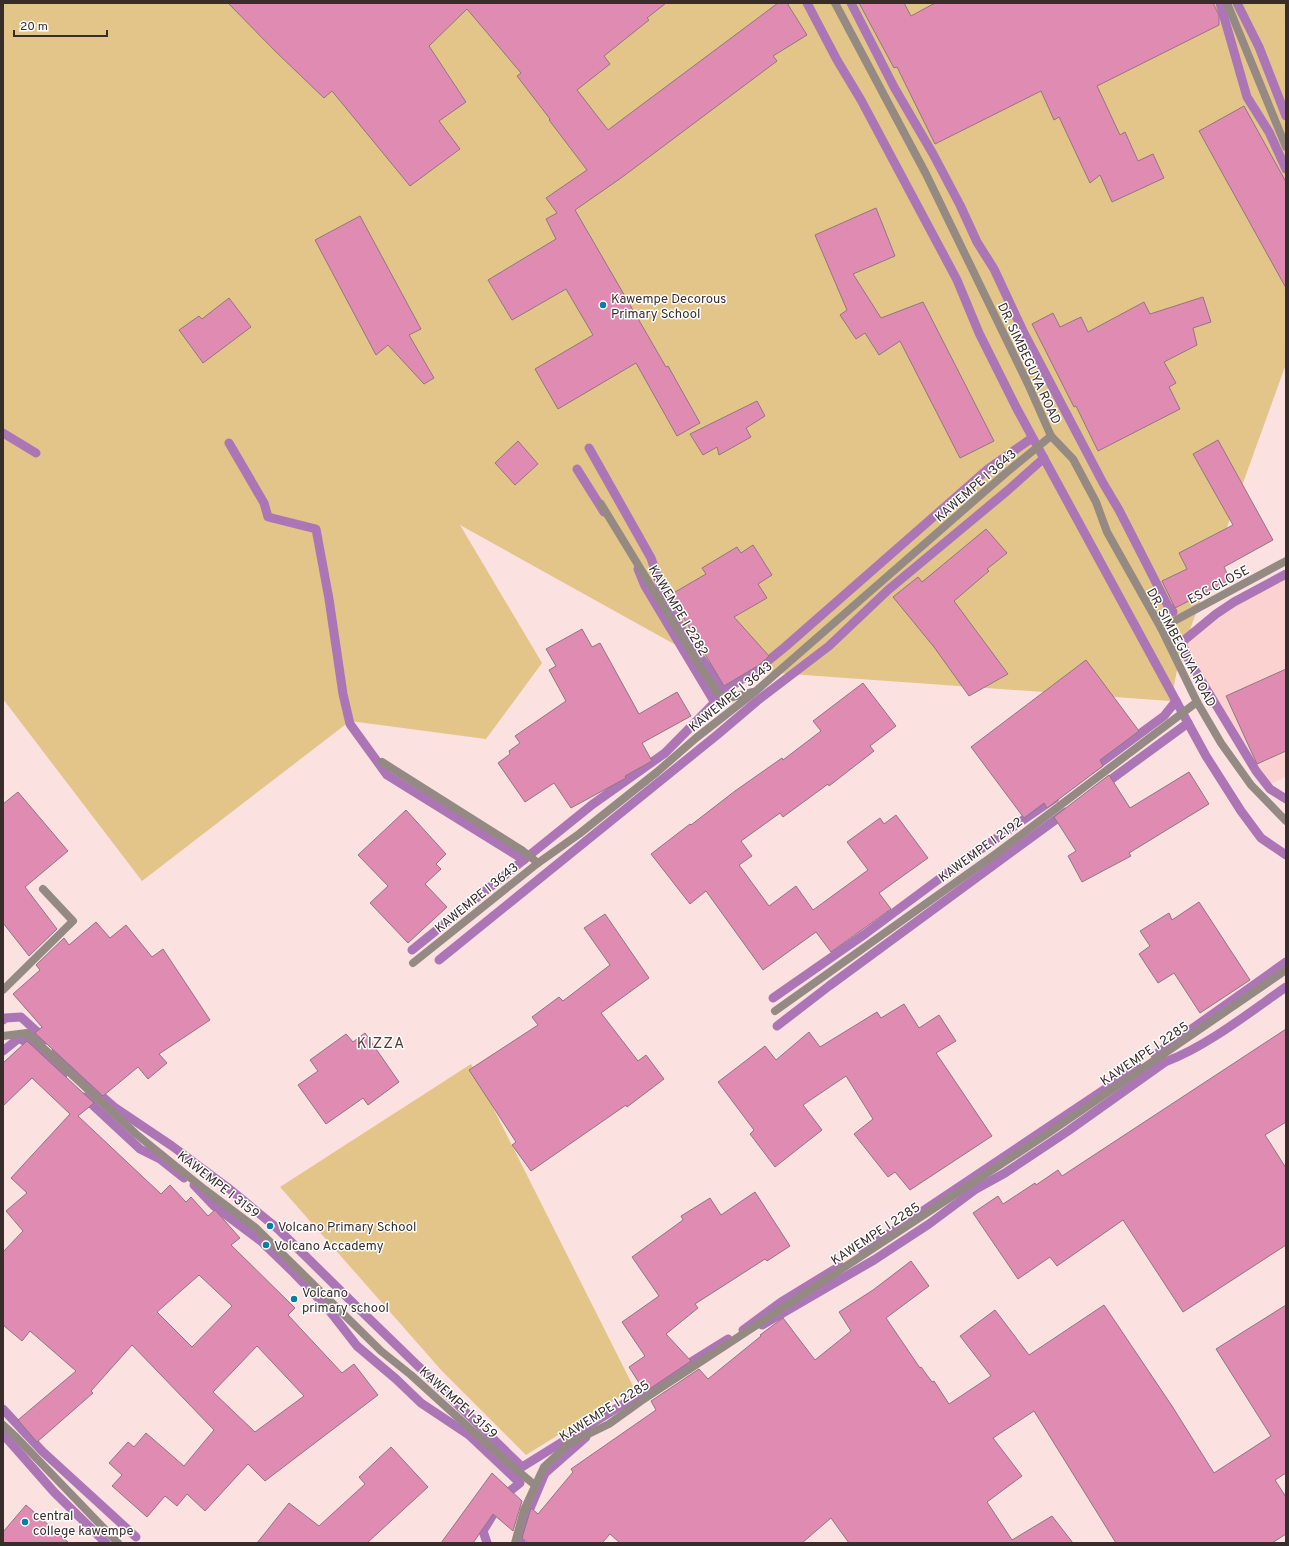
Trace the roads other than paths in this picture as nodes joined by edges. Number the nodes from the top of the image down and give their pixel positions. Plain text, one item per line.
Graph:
1 (835, 3) edge
2 (1227, 3) edge
3 (1286, 147) edge
4 (1051, 436) junction
5 (601, 504) dead end
6 (1286, 561) edge
7 (1161, 628) junction
8 (756, 692) junction
9 (1197, 702) junction
10 (382, 762) dead end
11 (1286, 821) edge
12 (538, 863) junction
13 (43, 889) dead end
14 (413, 963) dead end
15 (1286, 970) edge
16 (3, 990) edge
17 (775, 1011) dead end
18 (3, 1036) edge
19 (3, 1425) edge
20 (536, 1486) junction
21 (118, 1543) edge
22 (516, 1543) edge

1 - 4 street, DR. SIMBEGUYA ROAD
2 - 3 street
4 - 7 street, DR. SIMBEGUYA ROAD
4 - 8 street, KAWEMPE I 3643
5 - 8 street, KAWEMPE I 2282
6 - 7 street, ESC CLOSE
7 - 9 street, DR. SIMBEGUYA ROAD
8 - 12 street, KAWEMPE I 3643
9 - 11 street, DR. SIMBEGUYA ROAD
9 - 17 street, KAWEMPE I 2192
10 - 12 street
12 - 14 street, KAWEMPE I 3643
13 - 16 street
15 - 20 street, KAWEMPE I 2285
18 - 20 street, KAWEMPE I 3159
19 - 21 street
20 - 22 street, KAWEMPE I 2285

